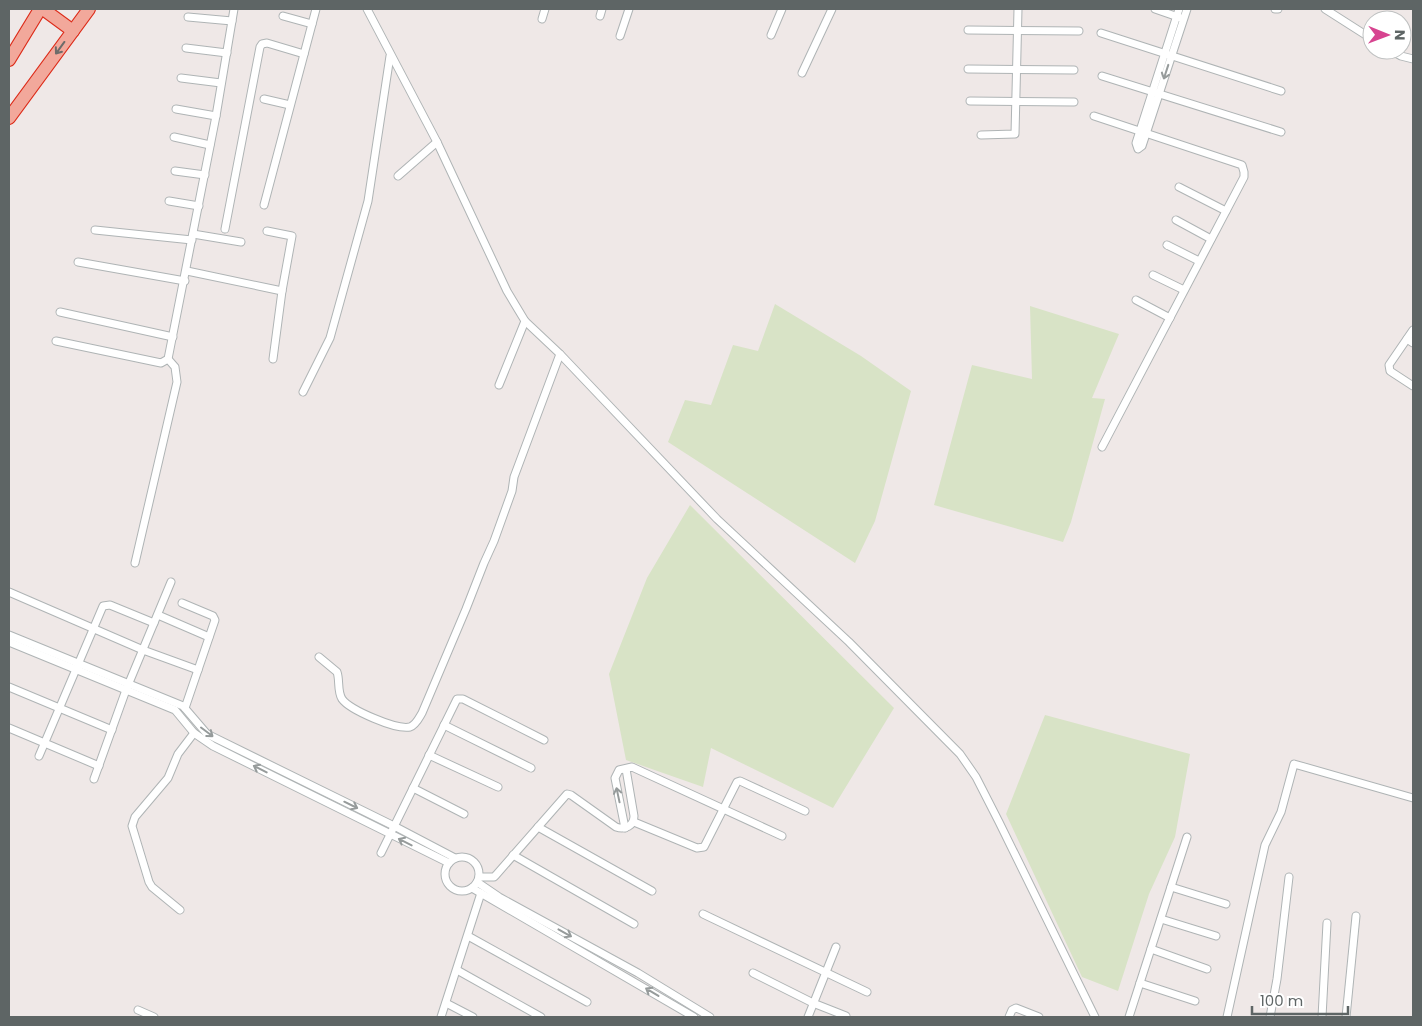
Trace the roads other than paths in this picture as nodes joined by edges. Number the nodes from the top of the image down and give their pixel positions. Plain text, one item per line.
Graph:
1 (41, 9) edge
2 (89, 9) edge
3 (234, 9) edge
4 (316, 9) edge
5 (366, 9) edge
6 (545, 9) edge
7 (629, 9) edge
8 (782, 9) edge
9 (832, 9) edge
10 (1018, 9) edge
11 (1155, 9) edge
12 (1187, 9) edge
13 (1325, 9) edge
14 (1180, 14) edge
15 (188, 16) dead end
16 (283, 16) dead end
17 (542, 19) dead end
18 (232, 21) junction
19 (312, 24) junction
20 (968, 30) dead end
21 (73, 31) junction
22 (1017, 31) junction
23 (1079, 31) dead end
24 (1101, 33) dead end
25 (1362, 33) edge
26 (771, 35) dead end
27 (620, 36) dead end
28 (186, 48) dead end
29 (227, 53) junction
30 (304, 54) junction
31 (1168, 54) junction
32 (390, 56) junction
33 (9, 60) edge
34 (968, 69) dead end
35 (1016, 69) junction
36 (1074, 70) dead end
37 (802, 73) dead end
38 (1102, 76) dead end
39 (181, 78) dead end
40 (221, 84) junction
41 (1281, 91) dead end
42 (1156, 92) junction
43 (264, 99) dead end
44 (970, 101) dead end
45 (1015, 102) junction
46 (1074, 102) dead end
47 (290, 105) junction
48 (176, 109) dead end
49 (216, 116) junction
50 (1094, 116) dead end
51 (9, 118) edge
52 (1143, 132) junction
53 (1281, 132) dead end
54 (981, 135) dead end
55 (174, 137) dead end
56 (437, 142) junction
57 (210, 145) junction
58 (175, 171) dead end
59 (205, 175) junction
60 (398, 176) dead end
61 (1179, 187) dead end
62 (169, 201) dead end
63 (264, 204) dead end
64 (199, 206) junction
65 (1226, 211) junction
66 (1176, 220) dead end
67 (225, 229) dead end
68 (95, 230) dead end
69 (267, 231) dead end
70 (193, 237) junction
71 (1211, 239) junction
72 (241, 242) dead end
73 (1166, 244) dead end
74 (1199, 261) junction
75 (78, 262) dead end
76 (187, 271) junction
77 (1153, 274) dead end
78 (185, 282) junction
79 (1184, 290) junction
80 (282, 291) junction
81 (1136, 300) dead end
82 (60, 312) dead end
83 (1170, 318) junction
84 (524, 321) junction
85 (1413, 330) edge
86 (173, 337) junction
87 (56, 341) dead end
88 (1410, 341) edge
89 (560, 354) junction
90 (273, 359) dead end
91 (168, 360) junction
92 (499, 385) dead end
93 (1413, 386) edge
94 (303, 392) dead end
95 (1102, 447) dead end
96 (135, 563) dead end
97 (171, 582) dead end
98 (9, 592) edge
99 (182, 603) dead end
100 (158, 615) junction
101 (154, 623) junction
102 (93, 628) junction
103 (9, 635) edge
104 (209, 636) junction
105 (9, 642) edge
106 (143, 650) junction
107 (319, 657) dead end
108 (76, 666) junction
109 (198, 670) junction
110 (9, 687) edge
111 (127, 687) junction
112 (59, 708) junction
113 (185, 708) junction
114 (444, 725) junction
115 (9, 728) edge
116 (112, 730) junction
117 (194, 733) junction
118 (544, 740) dead end
119 (44, 743) junction
120 (429, 755) junction
121 (39, 756) dead end
122 (98, 766) junction
123 (531, 768) dead end
124 (626, 769) junction
125 (94, 779) dead end
126 (498, 787) dead end
127 (413, 788) junction
128 (1413, 798) edge
129 (723, 809) junction
130 (805, 811) dead end
131 (464, 814) dead end
132 (634, 822) junction
133 (394, 826) junction
134 (538, 827) junction
135 (625, 828) junction
136 (390, 834) junction
137 (782, 836) dead end
138 (1187, 837) dead end
139 (381, 853) dead end
140 (513, 855) junction
141 (455, 858) junction
142 (449, 864) junction
143 (1289, 877) dead end
144 (478, 879) junction
145 (1171, 887) junction
146 (472, 888) junction
147 (652, 891) dead end
148 (481, 893) junction
149 (1226, 904) dead end
150 (180, 910) dead end
151 (703, 914) dead end
152 (1356, 916) dead end
153 (1161, 919) junction
154 (1327, 923) dead end
155 (634, 924) dead end
156 (468, 936) junction
157 (1216, 936) dead end
158 (836, 947) dead end
159 (1151, 950) junction
160 (1207, 969) dead end
161 (457, 970) junction
162 (753, 973) dead end
163 (826, 973) junction
164 (1140, 983) junction
165 (867, 992) dead end
166 (1195, 1001) dead end
167 (586, 1002) dead end
168 (446, 1003) junction
169 (814, 1003) junction
170 (138, 1010) dead end
171 (846, 1016) edge
172 (154, 1017) edge
173 (441, 1017) edge
174 (473, 1017) edge
175 (541, 1017) edge
176 (694, 1017) edge
177 (710, 1017) edge
178 (808, 1017) edge
179 (1009, 1017) edge
180 (1039, 1017) edge
181 (1095, 1017) edge
182 (1129, 1017) edge
183 (1227, 1017) edge
184 (1270, 1017) edge
185 (1322, 1017) edge
186 (1346, 1017) edge

1 - 21 highway
1 - 33 highway
2 - 21 highway
3 - 18 street
4 - 19 street
5 - 32 street
6 - 17 street
7 - 27 street
8 - 26 street
9 - 37 street
10 - 22 street
11 - 14 street
12 - 14 street
13 - 25 street
14 - 31 street
15 - 18 street
16 - 19 street
18 - 29 street
19 - 30 street
20 - 22 street
21 -> 51 highway
22 - 23 street
22 - 35 street
24 - 31 street
28 - 29 street
29 - 40 street
30 - 47 street
30 - 67 street
31 - 41 street
31 - 42 street
32 - 56 street
32 - 94 street
34 - 35 street
35 - 36 street
35 - 45 street
38 - 42 street
39 - 40 street
40 - 49 street
42 - 52 street
42 - 53 street
43 - 47 street
44 - 45 street
45 - 46 street
45 - 54 street
47 - 63 street
48 - 49 street
49 - 57 street
50 - 52 street
52 - 65 street
55 - 57 street
56 - 60 street
56 - 84 street
57 - 59 street
58 - 59 street
59 - 64 street
61 - 65 street
62 - 64 street
64 - 70 street
65 - 71 street
66 - 71 street
68 - 70 street
69 - 80 street
70 - 72 street
70 - 76 street
71 - 74 street
73 - 74 street
74 - 79 street
75 - 78 street
76 - 78 street
76 - 80 street
77 - 79 street
78 - 86 street
79 - 83 street
80 - 90 street
81 - 83 street
82 - 86 street
83 - 95 street
84 - 89 street
84 - 92 street
85 - 88 street
86 - 91 street
87 - 91 street
88 - 93 street
89 - 107 street
89 - 181 street
91 - 96 street
97 - 100 street
98 - 102 street
99 - 104 street
100 - 101 street
100 - 104 street
101 - 102 street
101 - 106 street
102 - 106 street
102 - 108 street
103 - 108 street
104 - 109 street
105 - 108 street
106 - 109 street
106 - 111 street
108 - 111 street
108 - 112 street
109 - 113 street
110 - 112 street
111 - 113 street
111 - 116 street
111 - 117 street
112 - 116 street
112 - 119 street
113 -> 133 street
114 - 118 street
114 - 120 street
114 - 123 street
115 - 119 street
116 - 122 street
136 -> 117 street
117 - 150 street
119 - 121 street
119 - 122 street
120 - 126 street
120 - 127 street
122 - 125 street
124 - 129 street
124 - 132 street
135 -> 124 street
127 - 131 street
127 - 133 street
128 - 183 street
129 - 130 street
129 - 132 street
129 - 137 street
132 - 135 street
133 - 136 street
133 - 141 street
134 - 135 street
134 - 140 street
134 - 147 street
136 - 139 street
142 -> 136 street
138 - 145 street
140 - 144 street
140 - 155 street
141 - 142 street
141 - 144 street
142 - 146 street
143 - 184 street
144 - 146 street
144 -> 177 street
145 - 149 street
145 - 153 street
146 - 148 street
148 - 156 street
176 -> 148 street
151 - 163 street
152 - 186 street
153 - 157 street
153 - 159 street
154 - 185 street
156 - 161 street
156 - 167 street
158 - 163 street
159 - 160 street
159 - 164 street
161 - 168 street
161 - 175 street
162 - 169 street
163 - 165 street
163 - 169 street
164 - 166 street
164 - 182 street
168 - 173 street
168 - 174 street
169 - 171 street
169 - 178 street
170 - 172 street
179 - 180 street

